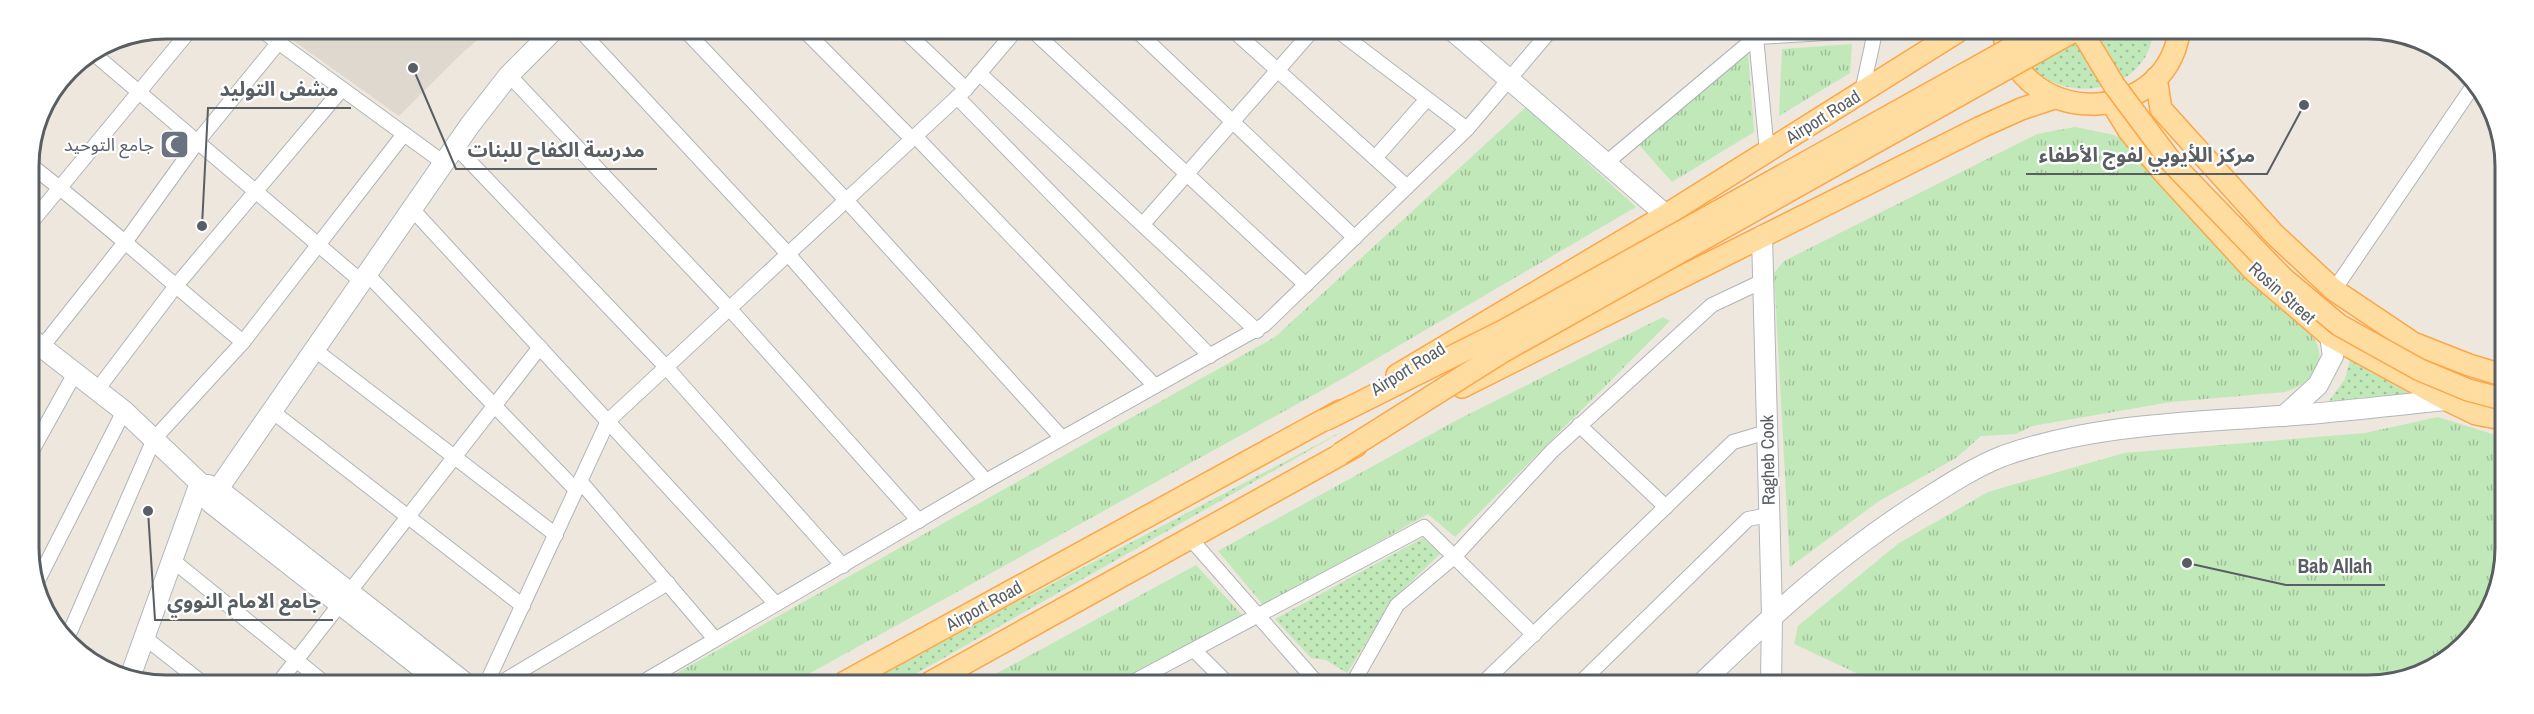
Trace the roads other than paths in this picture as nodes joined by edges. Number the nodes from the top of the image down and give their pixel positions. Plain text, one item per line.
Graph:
1 (182, 39) edge
2 (275, 39) edge
3 (545, 39) edge
4 (588, 39) edge
5 (694, 39) edge
6 (813, 39) edge
7 (912, 39) edge
8 (1008, 39) edge
9 (1042, 39) edge
10 (1145, 39) edge
11 (1243, 39) edge
12 (1305, 39) edge
13 (1348, 39) edge
14 (1462, 39) edge
15 (1543, 39) edge
16 (1748, 39) edge
17 (1755, 39) edge
18 (1873, 39) edge
19 (1946, 39) edge
20 (2005, 39) edge
21 (2027, 39) edge
22 (2060, 39) edge
23 (2086, 39) edge
24 (2102, 39) edge
25 (2178, 39) edge
26 (279, 42) junction
27 (99, 58) edge
28 (1277, 71) junction
29 (979, 73) junction
30 (509, 75) junction
31 (2156, 78) junction
32 (1510, 80) junction
33 (342, 89) junction
34 (139, 91) junction
35 (2470, 91) edge
36 (1862, 92) junction
37 (961, 93) junction
38 (2054, 98) junction
39 (1427, 99) junction
40 (2112, 103) junction
41 (1234, 123) junction
42 (1467, 129) junction
43 (404, 134) junction
44 (914, 137) junction
45 (198, 141) junction
46 (456, 146) junction
47 (2194, 147) junction
48 (1767, 152) junction
49 (1375, 158) junction
50 (444, 163) junction
51 (1606, 163) junction
52 (39, 172) edge
53 (1187, 173) junction
54 (2164, 173) junction
55 (60, 188) junction
56 (1407, 188) junction
57 (256, 191) junction
58 (846, 200) junction
59 (412, 209) junction
60 (39, 213) edge
61 (1666, 215) junction
62 (1143, 224) junction
63 (1762, 236) junction
64 (1355, 238) junction
65 (126, 240) junction
66 (318, 245) junction
67 (788, 254) junction
68 (365, 278) junction
69 (1763, 281) junction
70 (1306, 285) junction
71 (175, 287) junction
72 (2334, 290) junction
73 (729, 308) junction
74 (1257, 331) junction
75 (2330, 336) junction
76 (39, 340) edge
77 (243, 342) junction
78 (39, 346) edge
79 (540, 346) junction
80 (315, 350) junction
81 (1210, 356) junction
82 (666, 367) junction
83 (2495, 373) edge
84 (74, 375) junction
85 (1155, 386) junction
86 (2495, 388) edge
87 (97, 390) junction
88 (2495, 397) edge
89 (2447, 400) junction
90 (495, 405) junction
91 (124, 411) junction
92 (273, 412) junction
93 (2284, 416) junction
94 (2495, 418) edge
95 (1325, 420) junction
96 (608, 421) junction
97 (1580, 425) junction
98 (1767, 432) junction
99 (39, 438) edge
100 (1062, 438) junction
101 (154, 439) junction
102 (1340, 454) junction
103 (454, 457) junction
104 (986, 481) junction
105 (209, 486) junction
106 (578, 486) junction
107 (1666, 507) junction
108 (1770, 515) junction
109 (408, 518) junction
110 (919, 521) junction
111 (556, 535) junction
112 (1189, 537) junction
113 (1454, 557) junction
114 (171, 559) junction
115 (843, 566) junction
116 (41, 574) edge
117 (668, 583) junction
118 (345, 598) junction
119 (776, 604) junction
120 (523, 606) junction
121 (1772, 615) junction
122 (1256, 617) junction
123 (70, 631) edge
124 (1534, 635) junction
125 (144, 638) junction
126 (715, 639) junction
127 (1194, 650) junction
128 (295, 660) junction
129 (132, 670) edge
130 (192, 675) edge
131 (284, 675) edge
132 (314, 675) edge
133 (431, 675) edge
134 (454, 675) edge
135 (490, 675) edge
136 (514, 675) edge
137 (655, 675) edge
138 (858, 675) edge
139 (943, 675) edge
140 (1149, 675) edge
141 (1219, 675) edge
142 (1310, 675) edge
143 (1358, 675) edge
144 (1492, 675) edge
145 (1588, 675) edge
146 (1710, 675) edge
147 (1772, 675) edge

1 - 34 street
2 - 26 street
3 - 30 main road
4 - 67 street
5 - 58 street
6 - 44 street
7 - 37 street
8 - 29 street
9 - 53 street
10 - 41 street
11 - 28 street
12 - 28 street
13 - 39 street
14 - 32 main road
15 - 32 street
16 - 51 street
17 - 48 street
18 - 36 street
19 - 36 main road, Airport Road
20 - 38 main road
21 - 95 main road, bridge
22 - 102 main road, bridge
23 - 88 main road, bridge
24 - 86 main road
25 - 31 main road
26 - 33 street
26 - 45 street
27 - 34 street
28 - 41 street
28 - 49 street
29 - 37 street
29 - 62 street
30 - 46 main road
30 - 73 street
31 - 40 main road
31 - 47 main road, Rosin Street
32 - 42 street
32 - 51 main road
33 - 43 street
33 - 57 street
34 - 45 street
34 - 55 street
35 - 72 street
36 - 48 main road, Airport Road
37 - 44 street
37 - 81 street
38 - 40 main road
38 - 63 main road
39 - 42 street
39 - 49 street
40 - 54 main road, Rosin Street
41 - 53 street
41 - 64 street
42 - 56 street
43 - 50 street
43 - 66 street
44 - 58 street
44 - 85 street
45 - 57 street
45 - 65 street
46 - 50 main road
46 - 82 street
47 - 54 main road
47 - 72 main road, Rosin Street
48 - 61 main road, Airport Road
49 - 56 street
50 - 59 main road
51 - 61 main road
52 - 55 street
53 - 62 street
53 - 70 street
54 - 75 main road, Rosin Street
55 - 60 street
55 - 65 street
56 - 64 street
57 - 66 street
57 - 71 street
58 - 67 street
58 - 100 street
59 - 68 main road
59 - 79 street
61 - 95 main road, Airport Road
62 - 74 street
63 - 69 main road, Ragheb Cook
63 - 102 main road
64 - 70 street
65 - 71 street
65 - 76 street
66 - 68 street
66 - 77 street
67 - 73 street
67 - 104 street
68 - 80 main road
68 - 90 street
69 - 97 street
69 - 98 main road, Ragheb Cook
70 - 74 street
71 - 77 street
71 - 87 street
72 - 83 main road, Rosin Street
73 - 82 street
73 - 110 street
74 - 81 street
75 - 89 main road, Rosin Street
75 - 93 main road
77 - 101 street
78 - 84 main road
79 - 90 street
79 - 96 street
80 - 92 main road
80 - 103 street
81 - 85 street
82 - 96 street
82 - 115 street
84 - 87 main road
84 - 99 street
85 - 100 street
87 - 91 main road
89 - 93 main road
89 - 94 main road, Rosin Street
90 - 103 street
90 - 106 street
91 - 101 main road
91 - 116 street
92 - 105 main road
92 - 109 street
93 - 121 main road
95 - 138 main road, Airport Road
96 - 106 street
96 - 119 street
97 - 107 street
97 - 113 street
98 - 107 street
98 - 108 main road, Ragheb Cook
100 - 104 street
101 - 105 main road
101 - 123 street
102 - 112 main road
103 - 109 street
103 - 111 street
104 - 110 street
105 - 114 main road
105 - 118 main road
106 - 111 street
106 - 117 street
107 - 124 street
108 - 121 main road, Ragheb Cook
108 - 145 street
109 - 118 street
109 - 120 street
110 - 115 street
111 - 120 street
112 - 122 street
112 - 139 main road
113 - 122 street
113 - 124 street
113 - 143 street
114 - 125 main road
114 - 128 street
115 - 119 street
117 - 126 street
117 - 136 street
118 - 128 street
118 - 133 main road
118 - 134 main road
119 - 126 street
120 - 135 street
121 - 146 main road
121 - 147 main road, Ragheb Cook
122 - 127 street
122 - 142 street
124 - 144 street
125 - 129 main road
125 - 130 street
126 - 137 street
127 - 140 street
127 - 141 street
128 - 131 street
128 - 132 street

